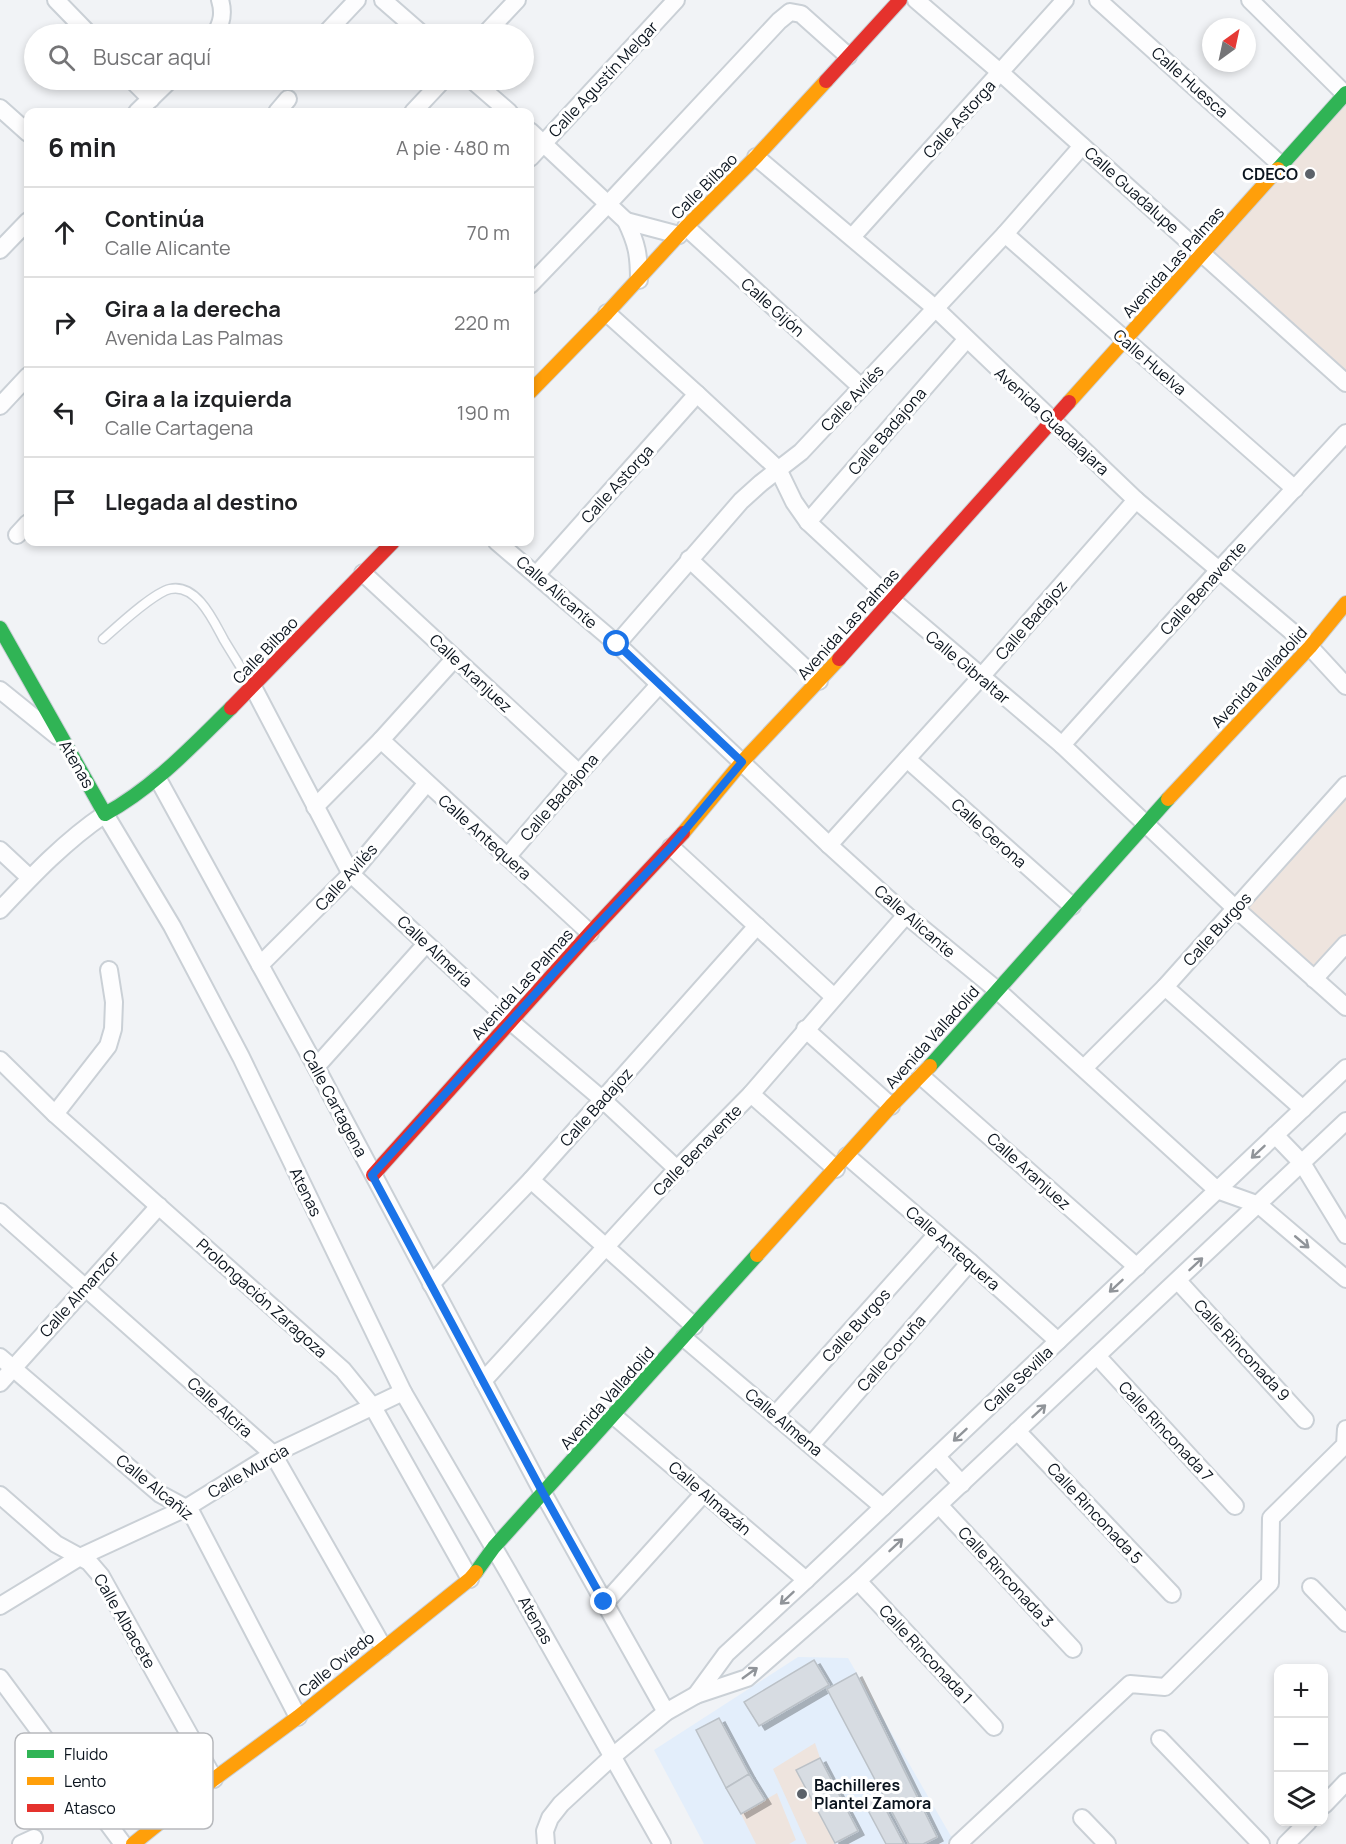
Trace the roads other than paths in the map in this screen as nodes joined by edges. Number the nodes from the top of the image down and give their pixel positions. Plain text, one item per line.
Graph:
1 (56, 0) edge
2 (220, 0) edge
3 (357, 0) edge
4 (383, 0) edge
5 (517, 0) edge
6 (676, 0) edge
7 (900, 0) edge
8 (916, 0) edge
9 (1065, 0) edge
10 (1098, 0) edge
11 (1261, 4) edge
12 (79, 24) edge
13 (220, 24) edge
14 (334, 24) edge
15 (411, 24) edge
16 (494, 24) edge
17 (848, 56) junction
18 (1001, 73) junction
19 (142, 90) edge
20 (160, 90) edge
21 (434, 90) edge
22 (484, 90) edge
23 (1345, 93) edge
24 (151, 99) junction
25 (288, 99) dead end
26 (0, 108) edge
27 (141, 108) edge
28 (280, 108) edge
29 (417, 108) edge
30 (504, 108) edge
31 (24, 129) edge
32 (534, 135) edge
33 (543, 143) junction
34 (1082, 146) junction
35 (534, 154) edge
36 (756, 157) junction
37 (1281, 165) junction
38 (608, 204) junction
39 (626, 221) junction
40 (24, 225) edge
41 (682, 231) junction
42 (1005, 234) junction
43 (852, 237) junction
44 (0, 250) edge
45 (1203, 254) junction
46 (639, 280) junction
47 (534, 281) edge
48 (935, 308) junction
49 (607, 314) junction
50 (966, 340) junction
51 (1125, 340) junction
52 (24, 380) edge
53 (1346, 383) edge
54 (861, 387) junction
55 (534, 389) edge
56 (697, 394) junction
57 (0, 406) edge
58 (1053, 421) junction
59 (1346, 434) edge
60 (778, 469) junction
61 (1295, 489) junction
62 (1136, 500) junction
63 (808, 522) junction
64 (389, 546) edge
65 (502, 546) edge
66 (689, 560) junction
67 (1218, 571) junction
68 (363, 573) junction
69 (536, 575) junction
70 (892, 600) junction
71 (1346, 603) edge
72 (0, 628) edge
73 (103, 639) dead end
74 (617, 644) junction
75 (1310, 646) junction
76 (455, 658) junction
77 (980, 678) junction
78 (819, 681) junction
79 (660, 685) junction
80 (1346, 686) edge
81 (253, 687) junction
82 (0, 690) edge
83 (381, 740) junction
84 (63, 741) junction
85 (1062, 745) junction
86 (907, 759) junction
87 (742, 762) junction
88 (579, 773) junction
89 (158, 779) junction
90 (426, 784) junction
91 (1346, 784) edge
92 (315, 807) junction
93 (105, 814) junction
94 (1145, 824) junction
95 (829, 845) junction
96 (671, 847) junction
97 (0, 850) edge
98 (507, 857) junction
99 (351, 874) junction
100 (30, 878) junction
101 (1071, 906) junction
102 (1236, 909) junction
103 (0, 910) edge
104 (906, 915) junction
105 (756, 926) junction
106 (590, 933) junction
107 (426, 944) junction
108 (1346, 944) edge
109 (260, 965) junction
110 (109, 970) dead end
111 (1314, 979) junction
112 (1165, 987) junction
113 (997, 990) junction
114 (834, 997) junction
115 (1346, 1007) edge
116 (510, 1021) junction
117 (805, 1029) junction
118 (0, 1060) edge
119 (316, 1067) junction
120 (1084, 1068) junction
121 (1346, 1068) edge
122 (921, 1076) junction
123 (751, 1094) junction
124 (603, 1100) junction
125 (891, 1106) junction
126 (1303, 1109) junction
127 (55, 1114) junction
128 (1346, 1121) edge
129 (1275, 1135) junction
130 (842, 1163) junction
131 (1302, 1163) junction
132 (677, 1169) junction
133 (372, 1175) junction
134 (531, 1180) junction
135 (1217, 1190) junction
136 (1259, 1205) junction
137 (159, 1206) junction
138 (0, 1212) edge
139 (937, 1234) junction
140 (1346, 1235) edge
141 (606, 1247) junction
142 (970, 1262) junction
143 (1137, 1267) junction
144 (1346, 1279) edge
145 (1178, 1281) junction
146 (431, 1284) junction
147 (86, 1287) junction
148 (689, 1332) junction
149 (1058, 1341) junction
150 (1097, 1356) junction
151 (6, 1362) edge
152 (483, 1381) junction
153 (0, 1383) edge
154 (403, 1392) junction
155 (373, 1407) junction
156 (775, 1415) junction
157 (614, 1416) junction
158 (1305, 1420) dead end
159 (1346, 1430) edge
160 (1017, 1431) junction
161 (811, 1445) junction
162 (273, 1454) junction
163 (937, 1456) junction
164 (962, 1484) junction
165 (543, 1493) junction
166 (704, 1493) junction
167 (0, 1495) edge
168 (939, 1505) junction
169 (1235, 1506) dead end
170 (883, 1507) junction
171 (186, 1508) junction
172 (494, 1547) junction
173 (80, 1557) junction
174 (470, 1579) junction
175 (806, 1580) junction
176 (858, 1581) junction
177 (1311, 1587) dead end
178 (1172, 1594) dead end
179 (604, 1602) junction
180 (0, 1606) edge
181 (1346, 1623) edge
182 (383, 1647) junction
183 (1073, 1649) dead end
184 (0, 1678) edge
185 (696, 1695) junction
186 (666, 1712) junction
187 (298, 1717) junction
188 (994, 1727) dead end
189 (41, 1733) edge
190 (188, 1733) edge
191 (1160, 1739) dead end
192 (613, 1756) junction
193 (214, 1779) edge
194 (1346, 1782) edge
195 (1328, 1800) edge
196 (1082, 1818) dead end
197 (1303, 1826) edge
198 (112, 1829) edge
199 (152, 1829) edge
200 (123, 1844) edge
201 (134, 1844) edge
202 (546, 1844) edge
203 (662, 1844) edge
204 (958, 1844) edge
205 (1107, 1844) edge
206 (1261, 1844) edge
207 (1287, 1844) edge

1 - 12 street
2 - 13 street
3 - 14 street
4 - 15 street
5 - 16 street
6 - 33 street, Calle Agustín Melgar
7 - 17 street, Calle Bilbao
8 - 18 street, Calle Guadalupe
9 - 18 street, Calle Astorga
10 - 37 street, Calle Huesca
11 - 23 street
17 - 36 street, Calle Bilbao
17 - 38 street
18 - 34 street, Calle Guadalupe
18 - 43 street, Calle Astorga
19 - 24 street
20 - 24 street
21 - 29 street
22 - 30 street
23 - 37 street, Avenida Las Palmas
24 - 27 street
25 - 28 street
26 - 31 street
32 - 33 street
33 - 35 street, Calle Agustín Melgar
33 - 38 street
34 - 42 street, Calle Avilés
34 - 45 street, Calle Guadalupe
36 - 41 street, Calle Bilbao
36 - 43 street, Avenida Guadalajara
37 - 45 street, Avenida Las Palmas
38 - 39 street
38 - 47 street
39 - 41 street
39 - 46 street
40 - 44 street
41 - 46 street, Calle Bilbao
41 - 54 street, Calle Gijón
42 - 48 street, Calle Avilés
42 - 51 street, Calle Huelva
43 - 48 street, Avenida Guadalajara
45 - 51 street, Avenida Las Palmas
45 - 53 street, Calle Guadalupe
46 - 49 street, Calle Bilbao
48 - 50 street, Avenida Guadalajara
48 - 54 street, Calle Avilés
49 - 55 street, Calle Bilbao
49 - 56 street, Calle Gibraltar
50 - 58 street, Avenida Guadalajara
50 - 63 street, Calle Badajona
51 - 58 street, Avenida Las Palmas
51 - 61 street, Calle Huelva
52 - 57 street
54 - 60 street, Calle Avilés
56 - 60 street, Calle Gibraltar
56 - 69 street, Calle Astorga
58 - 62 street, Avenida Guadalajara
58 - 70 street, Avenida Las Palmas
59 - 61 street, Calle Benavente
60 - 63 street, Calle Gibraltar
60 - 66 street, Calle Avilés
61 - 67 street, Calle Benavente
62 - 67 street, Avenida Guadalajara
62 - 77 street, Calle Badajoz
63 - 70 street, Calle Gibraltar
64 - 68 street, Calle Bilbao
65 - 69 street, Calle Alicante
66 - 74 street, Calle Avilés
66 - 78 street
67 - 75 street, Avenida Guadalajara
67 - 85 street, Calle Benavente
68 - 76 street, Calle Aranjuez
68 - 81 street, Calle Bilbao
69 - 74 street, Calle Alicante
70 - 77 street, Calle Gibraltar
70 - 78 street, Avenida Las Palmas
71 - 75 street, Avenida Valladolid
72 - 84 street, Atenas
73 - 81 lane
74 - 79 street, Calle Alicante
75 - 80 street, Avenida Guadalajara
75 - 94 street, Avenida Valladolid
76 - 83 street
76 - 88 street, Calle Aranjuez
77 - 85 street, Calle Gibraltar
77 - 86 street, Calle Badajoz
78 - 87 street, Avenida Las Palmas
79 - 87 street, Calle Alicante
79 - 88 street, Calle Badajona
81 - 89 street, Calle Bilbao
81 - 92 street, Calle Almería
82 - 84 street
83 - 90 street, Calle Antequera
83 - 92 street
84 - 93 street, Atenas
85 - 94 street, Calle Gibraltar
86 - 95 street, Calle Badajoz
86 - 101 street, Calle Gerona
87 - 95 street, Calle Alicante
87 - 96 street, Avenida Las Palmas
88 - 98 street, Calle Badajona
89 - 93 street, Calle Bilbao
89 - 109 street, Calle Cartagena
90 - 98 street, Calle Antequera
90 - 99 street, Calle Avilés
91 - 102 street, Calle Burgos
92 - 99 street, Calle Almería
93 - 100 street
93 - 154 street, Atenas
94 - 101 street, Avenida Valladolid
94 - 102 street, Calle Gibraltar
95 - 104 street, Calle Alicante
96 - 105 street
96 - 106 street, Avenida Las Palmas
97 - 100 street
98 - 106 street, Calle Antequera
99 - 107 street, Calle Almería
99 - 109 street, Calle Avilés
100 - 103 street
101 - 113 street, Avenida Valladolid
102 - 111 street, Calle Gibraltar
102 - 112 street, Calle Burgos
104 - 113 street, Calle Alicante
104 - 114 street, Calle Benavente
105 - 114 street
105 - 124 street, Calle Badajoz
106 - 116 street, Avenida Las Palmas
107 - 116 street, Calle Almería
107 - 119 street
108 - 111 street
109 - 119 street, Calle Cartagena
110 - 127 street
111 - 115 street, Calle Gibraltar
112 - 120 street, Calle Burgos
112 - 126 street
113 - 120 street, Calle Alicante
113 - 122 street, Avenida Valladolid
114 - 117 street, Calle Benavente
116 - 124 street, Calle Almería
116 - 133 street, Avenida Las Palmas
117 - 123 street, Calle Benavente
117 - 125 street
118 - 127 street, Prolongación Zaragoza
119 - 133 street, Calle Cartagena
120 - 135 street, Calle Alicante
121 - 126 street, Calle Sevilla
122 - 125 street, Avenida Valladolid
122 - 143 street, Calle Aranjuez
123 - 130 street, Calle Antequera
123 - 132 street, Calle Benavente
124 - 132 street, Calle Almería
124 - 134 street, Calle Badajoz
125 - 130 street, Avenida Valladolid
126 - 129 street, Calle Sevilla
127 - 137 street, Prolongación Zaragoza
128 - 131 street, Calle Sevilla
129 - 131 street
129 -> 135 street, Calle Sevilla
130 - 139 street, Calle Antequera
130 - 148 street, Avenida Valladolid
131 - 136 street, Calle Sevilla
131 - 140 street
132 - 141 street, Calle Benavente
133 - 146 street, Calle Cartagena
134 - 141 street, Calle Almena
134 - 146 street, Calle Badajoz
135 - 136 street, Calle Alicante
135 - 143 street, Calle Sevilla
136 -> 144 street, Calle Alicante
145 -> 136 street, Calle Sevilla
137 - 147 street, Calle Almanzor
137 - 155 street, Prolongación Zaragoza
138 - 147 street, Calle Alcira
139 - 142 street, Calle Antequera
139 - 156 street, Calle Burgos
141 - 148 street, Calle Almena
141 - 152 street, Calle Benavente
142 - 149 street, Calle Antequera
142 - 161 street, Calle Coruña
143 -> 149 street, Calle Sevilla
145 - 150 street, Calle Sevilla
145 - 158 street, Calle Rinconada 9
146 - 152 street, Calle Cartagena
147 - 151 street, Calle Almanzor
147 - 162 street, Calle Alcira
148 - 156 street, Calle Almena
148 - 157 street, Avenida Valladolid
149 -> 163 street, Calle Sevilla
160 -> 150 street, Calle Sevilla
150 - 169 street, Calle Rinconada 7
151 - 153 street, Calle Almanzor
151 - 171 street, Calle Alcañiz
152 - 165 street, Calle Cartagena
154 - 155 street, Calle Murcia
154 - 172 street, Atenas
155 - 162 street, Calle Murcia
155 - 174 street, Prolongación Zaragoza
156 - 161 street, Calle Almena
157 - 165 street, Avenida Valladolid
157 - 166 street, Calle Almazán
159 - 204 street
160 - 164 street, Calle Sevilla
160 - 178 street, Calle Rinconada 5
161 - 170 street, Calle Almena
162 - 171 street, Calle Murcia
162 - 182 street, Calle Alcira
163 - 164 street
163 - 170 street, Calle Sevilla
164 - 168 street, Calle Sevilla
165 - 172 street, Calle Oviedo
165 - 179 street, Calle Cartagena
166 - 175 street, Calle Almazán
166 - 179 street
167 - 173 street, Calle Albacete
176 -> 168 street, Calle Sevilla
168 - 183 street, Calle Rinconada 3
170 - 175 street, Calle Sevilla
171 - 173 street, Calle Murcia
171 - 187 street, Calle Alcañiz
172 - 174 street, Calle Oviedo
172 - 192 street, Atenas
173 - 180 street, Calle Murcia
173 - 190 street, Calle Albacete
174 - 182 street, Calle Oviedo
175 -> 185 street, Calle Sevilla
185 -> 176 street, Calle Sevilla
176 - 188 street, Calle Rinconada 1
177 - 181 street
179 - 186 street, Calle Cartagena
182 - 187 street, Calle Oviedo
184 - 189 street
185 - 186 street, Calle Sevilla
186 - 192 street, Calle Sevilla
187 - 193 street, Calle Oviedo
191 - 206 street
192 - 202 street, Calle Sevilla
192 - 203 street
194 - 195 street
196 - 205 street
197 - 207 street
198 - 200 street
199 - 201 street, Calle Oviedo

